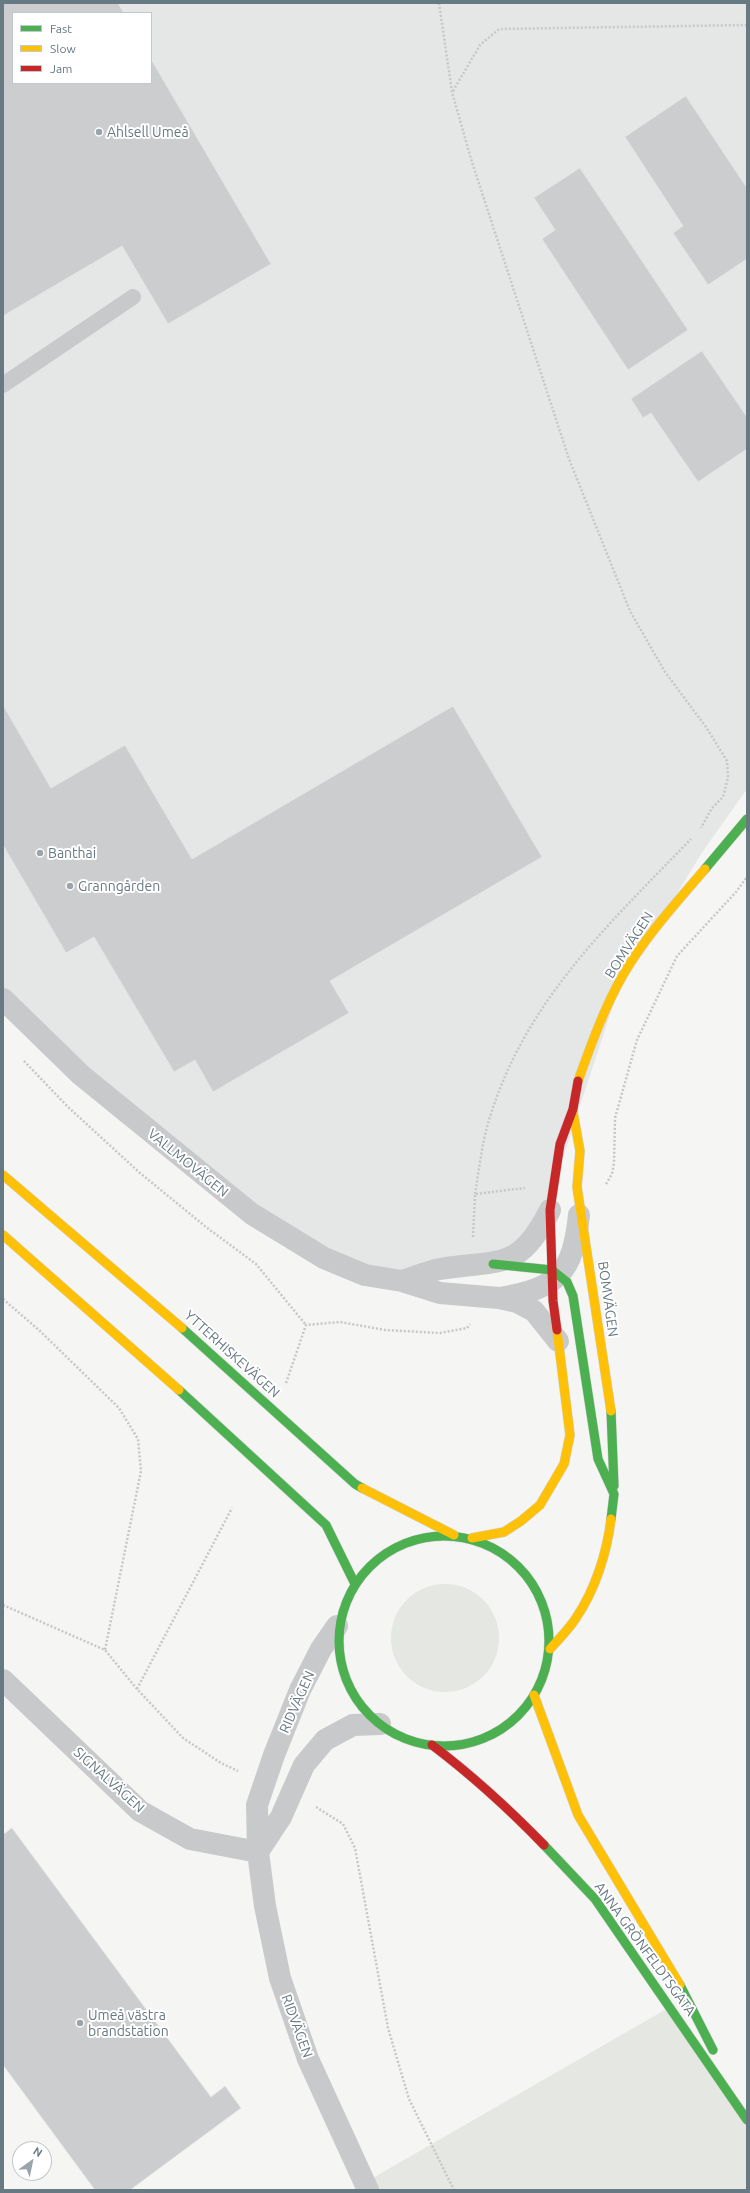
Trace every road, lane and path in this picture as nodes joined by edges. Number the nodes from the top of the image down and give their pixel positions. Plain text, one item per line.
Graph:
1 (439, 3) edge
2 (747, 25) edge
3 (452, 92) junction
4 (132, 297) dead end
5 (3, 385) edge
6 (747, 818) edge
7 (700, 830) dead end
8 (694, 835) dead end
9 (3, 999) edge
10 (19, 1057) dead end
11 (573, 1109) junction
12 (3, 1175) edge
13 (475, 1194) dead end
14 (580, 1206) junction
15 (550, 1210) junction
16 (3, 1235) edge
17 (493, 1264) junction
18 (555, 1276) junction
19 (402, 1281) junction
20 (499, 1298) junction
21 (3, 1299) edge
22 (306, 1325) dead end
23 (558, 1341) junction
24 (614, 1494) junction
25 (232, 1508) dead end
26 (454, 1535) junction
27 (472, 1538) junction
28 (355, 1584) junction
29 (338, 1626) junction
30 (550, 1649) junction
31 (105, 1650) dead end
32 (3, 1680) edge
33 (137, 1689) dead end
34 (534, 1695) junction
35 (380, 1724) junction
36 (432, 1745) junction
37 (258, 1852) junction
38 (747, 2120) edge
39 (368, 2190) edge

1 - 3 path
2 - 3 path
3 - 7 path
4 - 5 lane
6 - 11 main road, BOMVÄGEN
8 - 13 path
9 - 19 street, VALLMOVÄGEN
10 - 22 path
11 - 14 main road, BOMVÄGEN
11 - 15 main road, BOMVÄGEN
12 - 26 main road, YTTERHISKEVÄGEN
14 - 18 street
14 - 24 main road, BOMVÄGEN
15 - 17 street, VALLMOVÄGEN
15 - 18 main road, BOMVÄGEN
16 - 28 main road
17 - 18 main road
17 - 19 street, VALLMOVÄGEN
18 - 20 street, VALLMOVÄGEN
18 - 23 main road, BOMVÄGEN
18 - 24 main road
19 - 20 street, VALLMOVÄGEN
20 - 23 street, VALLMOVÄGEN
21 - 31 path
23 - 27 main road, BOMVÄGEN
24 - 30 main road, BOMVÄGEN
25 - 33 path
26 - 27 main road
26 - 28 main road
27 - 30 main road
28 - 29 main road
29 - 35 main road
29 - 37 street, RIDVÄGEN
30 - 34 main road
32 - 37 street, SIGNALVÄGEN
34 - 36 main road
34 - 38 main road, ANNA GRÖNFELDTSGATA
35 - 36 main road
35 - 37 street
36 - 38 main road, ANNA GRÖNFELDTSGATA
37 - 39 street, RIDVÄGEN

